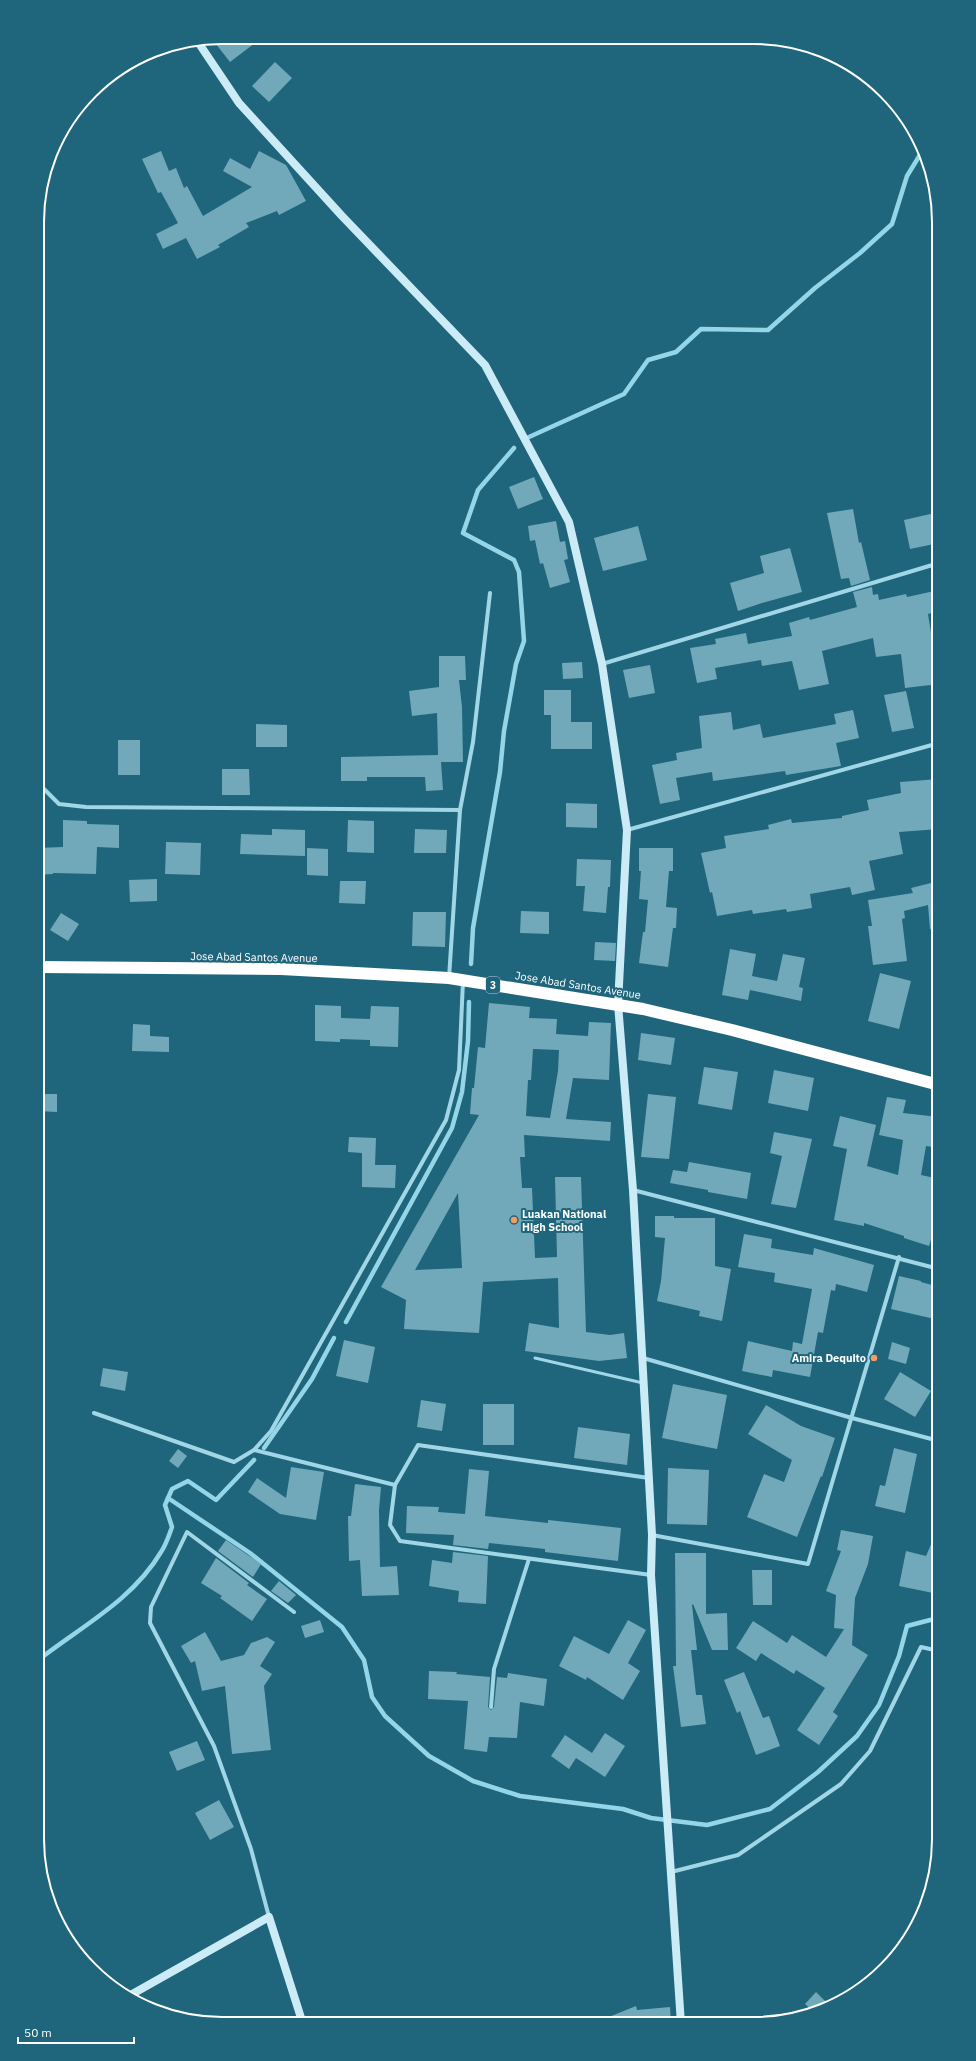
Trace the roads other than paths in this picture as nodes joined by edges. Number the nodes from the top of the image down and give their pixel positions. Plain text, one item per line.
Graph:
1 (200, 46) edge
2 (932, 565) edge
3 (490, 594) dead end
4 (602, 664) junction
5 (932, 745) edge
6 (44, 789) edge
7 (460, 810) junction
8 (627, 830) junction
9 (44, 968) edge
10 (449, 978) junction
11 (462, 980) junction
12 (618, 1004) junction
13 (932, 1083) edge
14 (633, 1190) junction
15 (899, 1257) junction
16 (932, 1267) edge
17 (535, 1358) dead end
18 (643, 1358) junction
19 (644, 1384) junction
20 (94, 1413) dead end
21 (852, 1418) junction
22 (932, 1439) edge
23 (254, 1450) junction
24 (649, 1478) junction
25 (395, 1484) junction
26 (652, 1535) junction
27 (529, 1559) junction
28 (651, 1575) junction
29 (294, 1612) dead end
30 (932, 1650) edge
31 (491, 1706) dead end
32 (670, 1872) junction
33 (269, 1918) junction
34 (134, 1994) edge
35 (301, 2017) edge
36 (680, 2017) edge

1 - 4 street
2 - 4 street
3 - 7 street
4 - 8 street
5 - 8 street
6 - 7 street
7 - 10 street
8 - 12 street
9 - 10 highway, Jose Abad Santos Avenue / 3
10 - 11 highway, Jose Abad Santos Avenue / 3
11 - 12 highway, Jose Abad Santos Avenue / 3
11 - 23 street
12 - 13 highway, Jose Abad Santos Avenue / 3
12 - 14 street
14 - 15 street
14 - 18 street
15 - 16 street
15 - 21 street
17 - 19 lane
18 - 19 street
18 - 21 street
19 - 24 street
20 - 23 street
21 - 22 street
21 - 26 street
23 - 25 street
24 - 25 street
24 - 26 street
25 - 27 street
26 - 28 street
27 - 28 street
27 - 31 street
28 - 32 street
29 - 33 street
30 - 32 street
32 - 36 street
33 - 34 street
33 - 35 street

